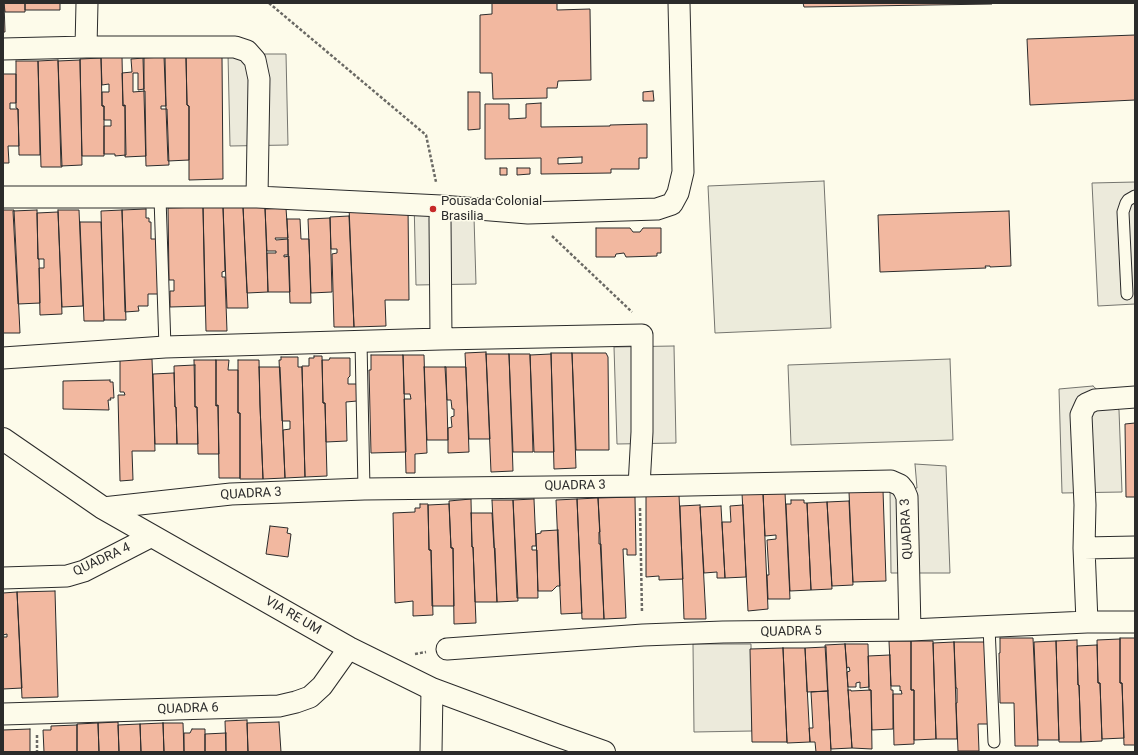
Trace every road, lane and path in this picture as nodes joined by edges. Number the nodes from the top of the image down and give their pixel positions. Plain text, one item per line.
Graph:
1 (87, 3) edge
2 (269, 3) edge
3 (679, 3) edge
4 (86, 47) junction
5 (3, 49) edge
6 (1135, 196) edge
7 (3, 197) edge
8 (257, 197) junction
9 (160, 198) junction
10 (441, 206) junction
11 (528, 213) junction
12 (1127, 294) dead end
13 (441, 339) junction
14 (361, 342) junction
15 (642, 345) junction
16 (165, 346) junction
17 (3, 358) edge
18 (1135, 397) edge
19 (3, 439) edge
20 (639, 486) junction
21 (364, 489) junction
22 (103, 508) junction
23 (152, 536) junction
24 (1135, 547) edge
25 (1084, 548) junction
26 (3, 578) edge
27 (1087, 622) junction
28 (1135, 622) edge
29 (989, 627) junction
30 (910, 630) junction
31 (643, 635) junction
32 (348, 648) junction
33 (447, 649) dead end
34 (432, 689) junction
35 (3, 714) edge
36 (994, 742) dead end
37 (431, 752) edge
38 (604, 752) edge

1 - 4 street
2 - 10 path
3 - 11 street
4 - 5 street
4 - 8 street
6 - 12 lane
7 - 9 street
8 - 9 street
8 - 10 street
9 - 16 lane
10 - 11 street
10 - 13 street
11 - 15 path
13 - 14 street
13 - 15 street
14 - 16 street
14 - 21 lane
15 - 20 street
16 - 17 street
18 - 25 street
19 - 22 street, VIA RE UM
20 - 21 street, QUADRA 3
20 - 30 street, QUADRA 3
20 - 31 path
21 - 22 street, QUADRA 3
22 - 23 street, VIA RE UM
23 - 26 street, QUADRA 4
23 - 32 street, VIA RE UM
24 - 25 street
25 - 27 street
27 - 28 street, QUADRA 5
27 - 29 street, QUADRA 5
29 - 30 street, QUADRA 5
29 - 36 lane
30 - 31 street, QUADRA 5
31 - 33 street, QUADRA 5
32 - 34 street, VIA RE UM
32 - 35 street, QUADRA 6
34 - 37 street
34 - 38 street, VIA RE UM

